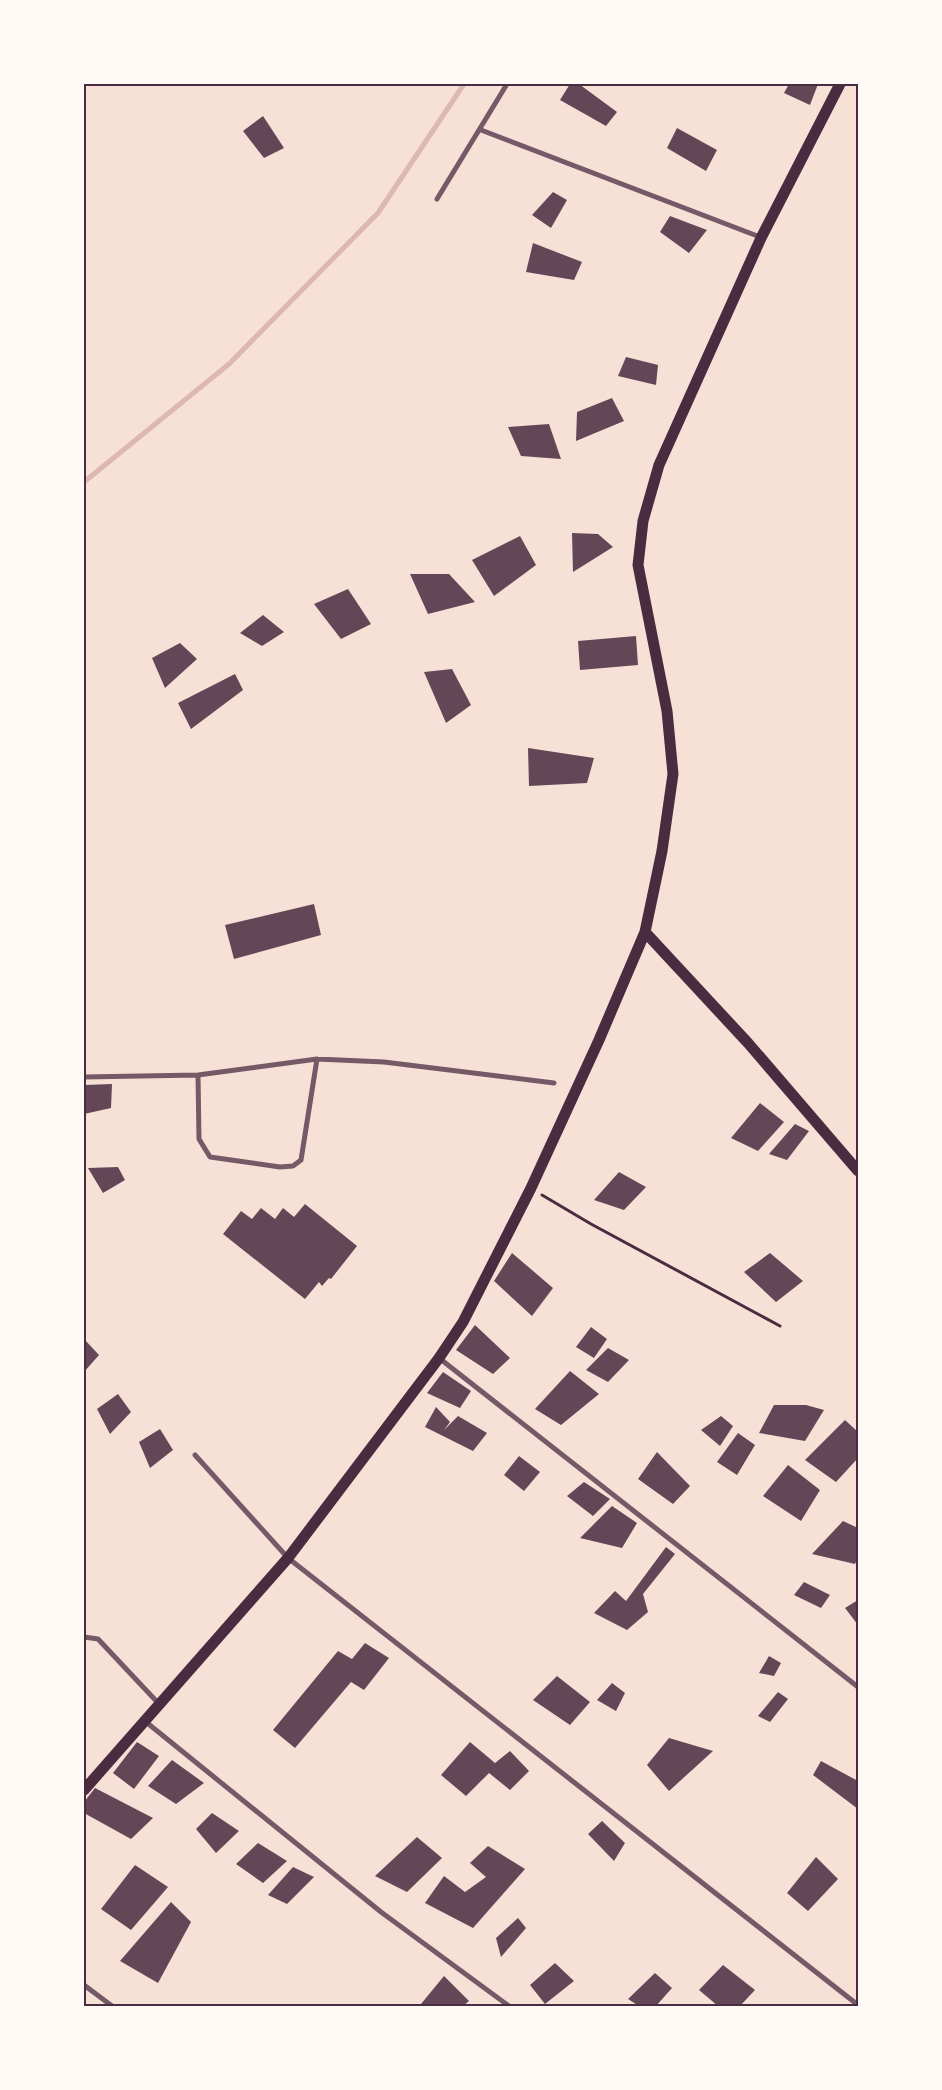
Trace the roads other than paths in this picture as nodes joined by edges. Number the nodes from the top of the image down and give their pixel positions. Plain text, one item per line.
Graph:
1 (507, 84) edge
2 (840, 84) edge
3 (481, 130) junction
4 (437, 200) dead end
5 (761, 238) junction
6 (645, 932) junction
7 (317, 1059) junction
8 (198, 1075) junction
9 (84, 1078) edge
10 (554, 1082) dead end
11 (858, 1171) edge
12 (439, 1358) junction
13 (195, 1455) dead end
14 (288, 1558) junction
15 (84, 1637) edge
16 (858, 1687) edge
17 (160, 1705) junction
18 (146, 1722) junction
19 (84, 1790) edge
20 (84, 1985) edge
21 (858, 2005) edge
22 (112, 2006) edge
23 (509, 2006) edge

1 - 3 street
2 - 5 main road
3 - 4 street
3 - 5 street
5 - 6 main road
6 - 11 main road
6 - 12 main road
7 - 8 street
7 - 8 street
7 - 10 street
8 - 9 street
12 - 14 main road
12 - 16 street
13 - 14 street
14 - 17 main road
14 - 21 street
15 - 17 street
17 - 18 main road
18 - 19 main road
18 - 23 street
20 - 22 street

